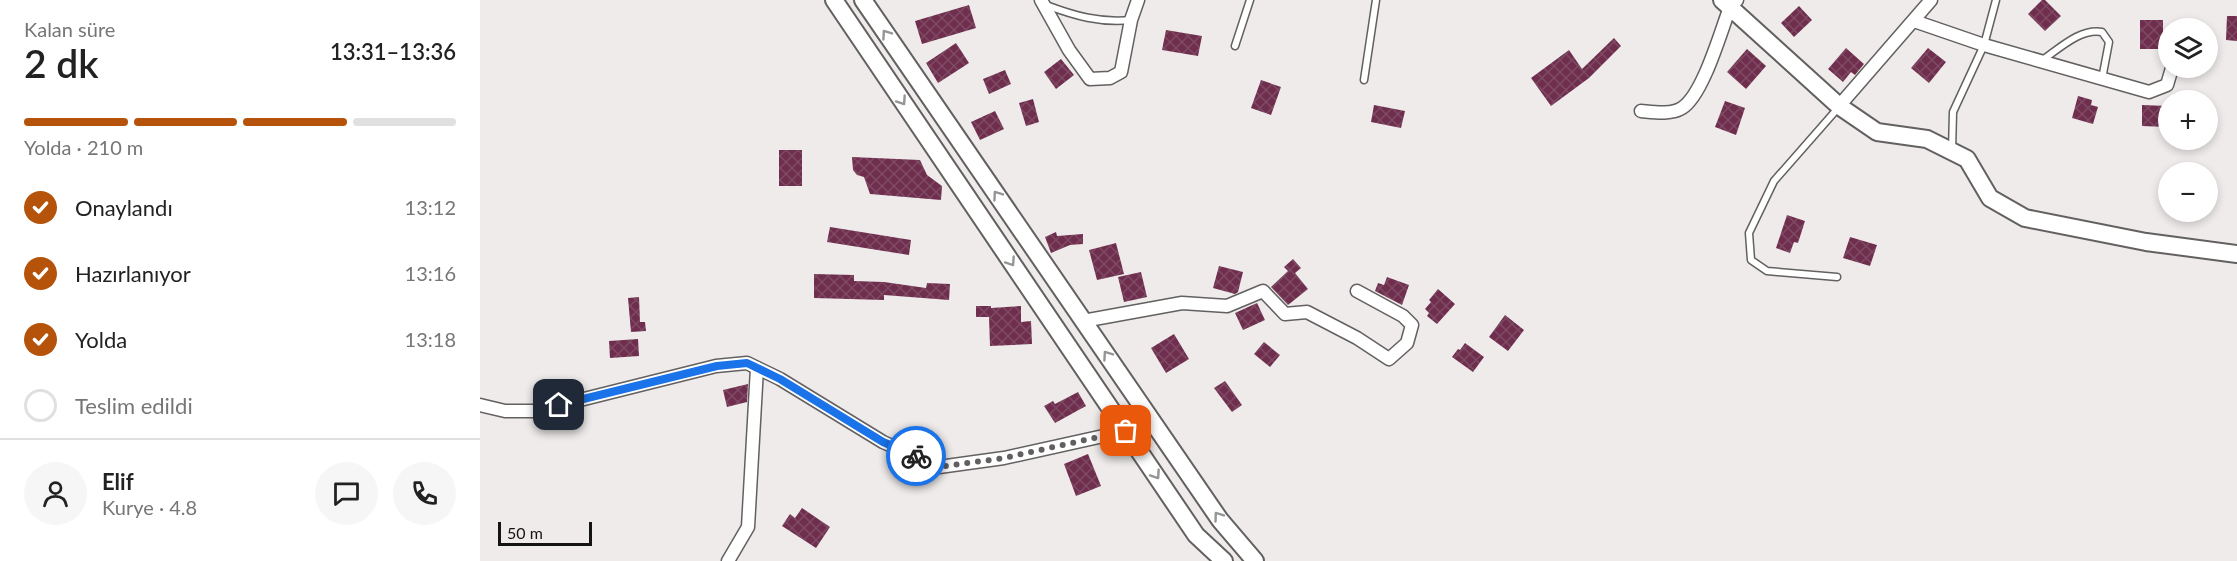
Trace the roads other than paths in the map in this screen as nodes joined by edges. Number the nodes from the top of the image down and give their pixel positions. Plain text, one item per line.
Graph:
1 (834, 0) edge
2 (863, 0) edge
3 (1138, 0) edge
4 (1250, 0) edge
5 (1376, 0) edge
6 (1931, 0) edge
7 (1996, 0) edge
8 (1042, 2) edge
9 (1730, 2) edge
10 (1131, 20) junction
11 (1914, 21) junction
12 (1984, 45) junction
13 (1236, 46) dead end
14 (2041, 62) junction
15 (2169, 78) edge
16 (2102, 79) junction
17 (1364, 80) dead end
18 (1839, 106) junction
19 (1641, 111) dead end
20 (1952, 151) junction
21 (2237, 254) edge
22 (1837, 277) dead end
23 (1357, 291) dead end
24 (1083, 321) junction
25 (758, 368) junction
26 (480, 405) edge
27 (1126, 431) junction
28 (728, 561) edge
29 (1224, 561) edge
30 (1255, 561) edge

1 -> 27 main road
24 -> 2 main road
3 - 10 street
4 - 13 lane
5 - 17 lane
6 - 11 street
7 - 12 lane
8 - 10 lane
8 - 10 street
9 - 18 main road
9 - 19 street
11 - 12 street
11 - 18 street
12 - 14 street
12 - 20 lane
14 - 16 street
14 - 16 lane
15 - 16 street
18 - 20 main road
18 - 22 lane
20 - 21 main road
23 - 24 street
30 -> 24 main road
25 - 26 street
25 - 27 street
25 - 28 street
27 -> 29 main road

